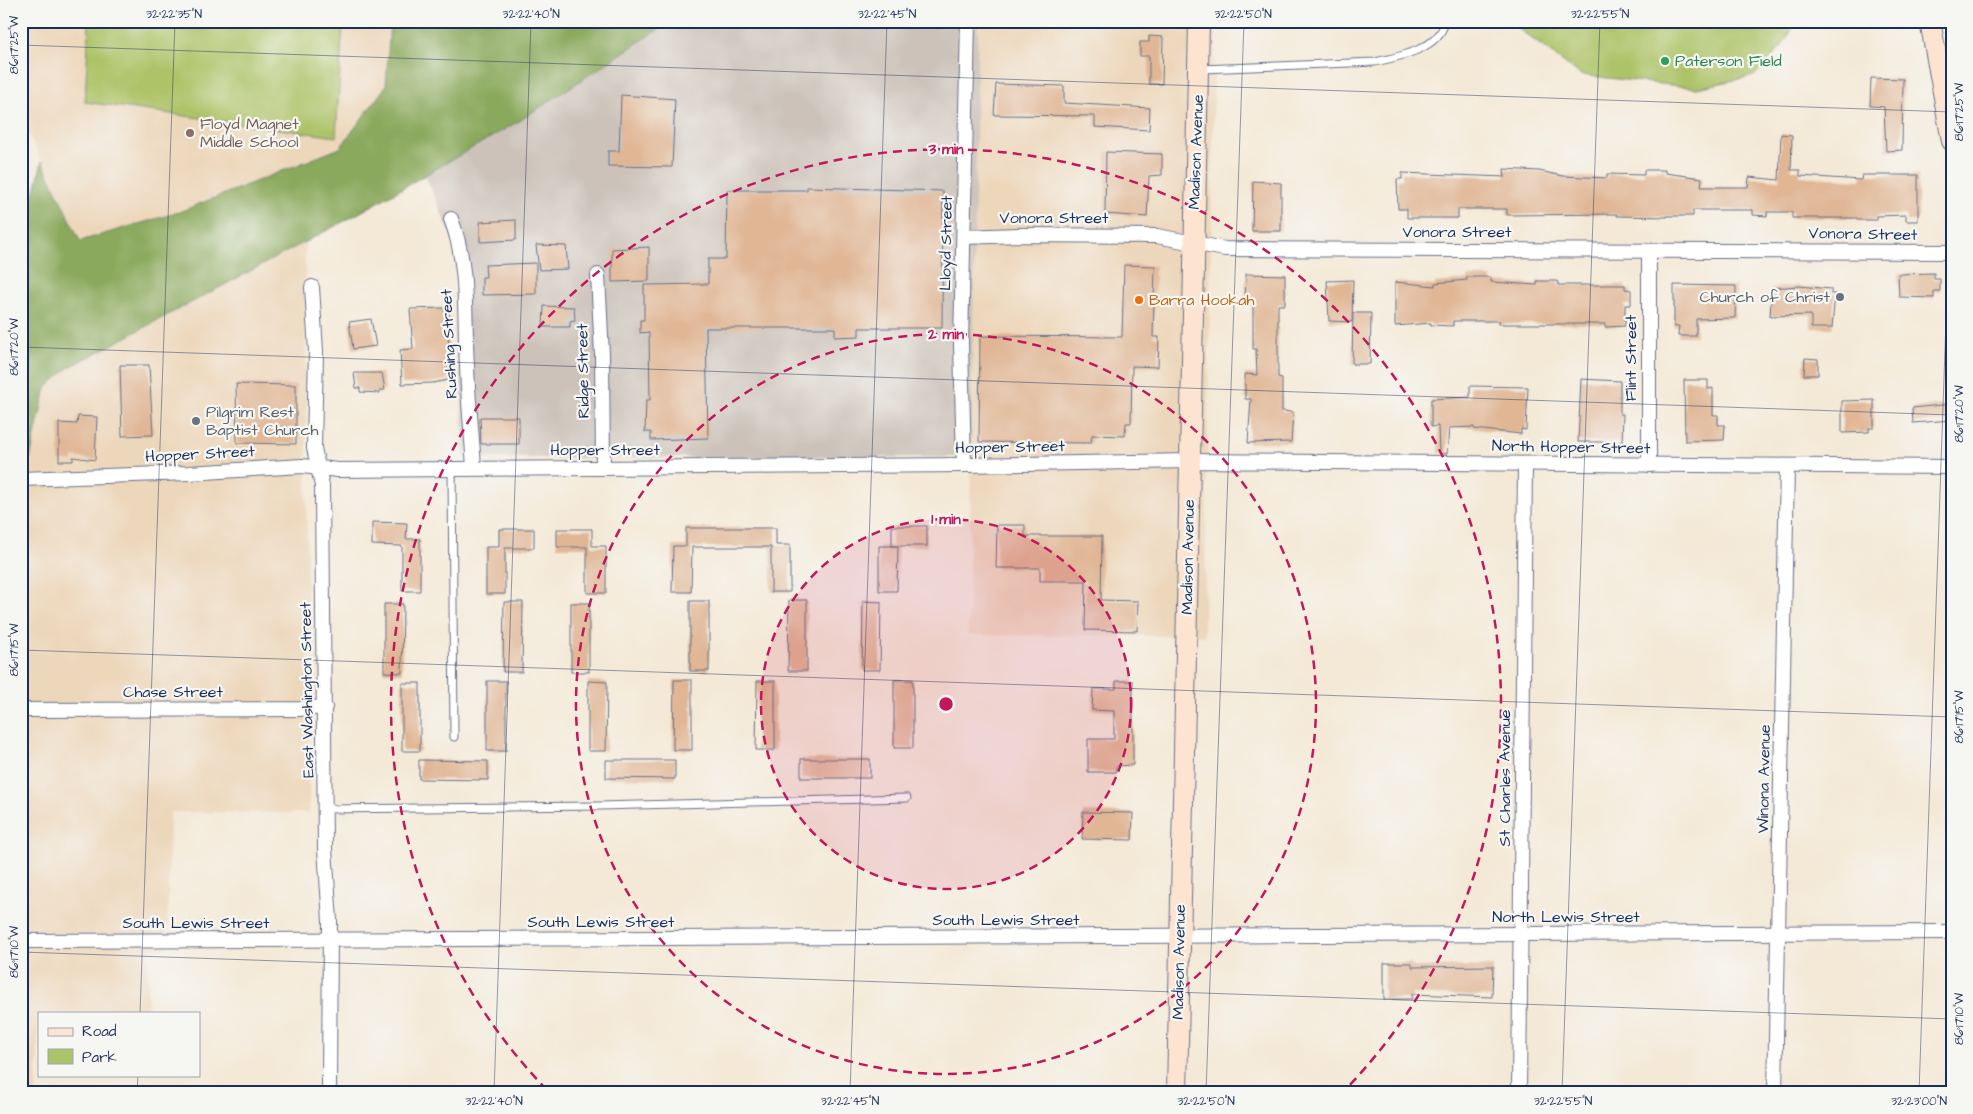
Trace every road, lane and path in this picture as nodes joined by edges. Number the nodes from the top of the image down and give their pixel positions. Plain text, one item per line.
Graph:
1 (968, 21) edge
2 (1199, 21) edge
3 (1445, 21) edge
4 (1930, 21) edge
5 (1198, 69) junction
6 (1952, 141) edge
7 (451, 219) dead end
8 (964, 237) junction
9 (1193, 243) junction
10 (1649, 251) junction
11 (1952, 252) edge
12 (598, 275) dead end
13 (312, 287) dead end
14 (1190, 461) junction
15 (1524, 464) junction
16 (964, 465) junction
17 (1649, 465) junction
18 (1787, 467) junction
19 (1952, 467) edge
20 (318, 468) junction
21 (452, 468) junction
22 (474, 468) junction
23 (603, 468) junction
24 (21, 479) edge
25 (325, 707) junction
26 (21, 710) edge
27 (454, 737) dead end
28 (907, 798) dead end
29 (326, 809) junction
30 (1952, 932) edge
31 (1779, 933) junction
32 (1522, 934) junction
33 (1180, 936) junction
34 (330, 940) junction
35 (21, 941) edge
36 (329, 1093) edge
37 (1177, 1093) edge
38 (1518, 1093) edge
39 (1776, 1093) edge

1 - 8 street, Lloyd Street
2 - 5 main road, Madison Avenue
3 - 5 lane
4 - 6 main road
5 - 9 main road, Madison Avenue
7 - 22 street, Rushing Street
8 - 9 street, Vonora Street
8 - 16 street, Lloyd Street
9 - 10 street, Vonora Street
9 - 14 main road, Madison Avenue
10 - 11 street, Vonora Street
10 - 17 street, Flint Street
12 - 23 street, Ridge Street
13 - 20 street, East Washington Street
14 - 15 street, North Hopper Street
14 - 16 street, Hopper Street
14 - 33 main road, Madison Avenue
15 - 17 street, North Hopper Street
15 - 32 street, St Charles Avenue
16 - 23 street, Hopper Street
17 - 18 street, North Hopper Street
18 - 19 street, North Hopper Street
18 - 31 street, Winona Avenue
20 - 21 street, Hopper Street
20 - 24 street, Hopper Street
20 - 25 street, East Washington Street
21 - 22 street, Hopper Street
21 - 27 lane
22 - 23 street, Hopper Street
25 - 26 street, Chase Street
25 - 29 street, East Washington Street
28 - 29 lane
29 - 34 street, East Washington Street
30 - 31 street, North Lewis Street
31 - 32 street, North Lewis Street
31 - 39 street, Winona Avenue
32 - 33 street, North Lewis Street
32 - 38 street, St Charles Avenue
33 - 34 street, South Lewis Street
33 - 37 main road, Madison Avenue
34 - 35 street, South Lewis Street
34 - 36 street, East Washington Street

